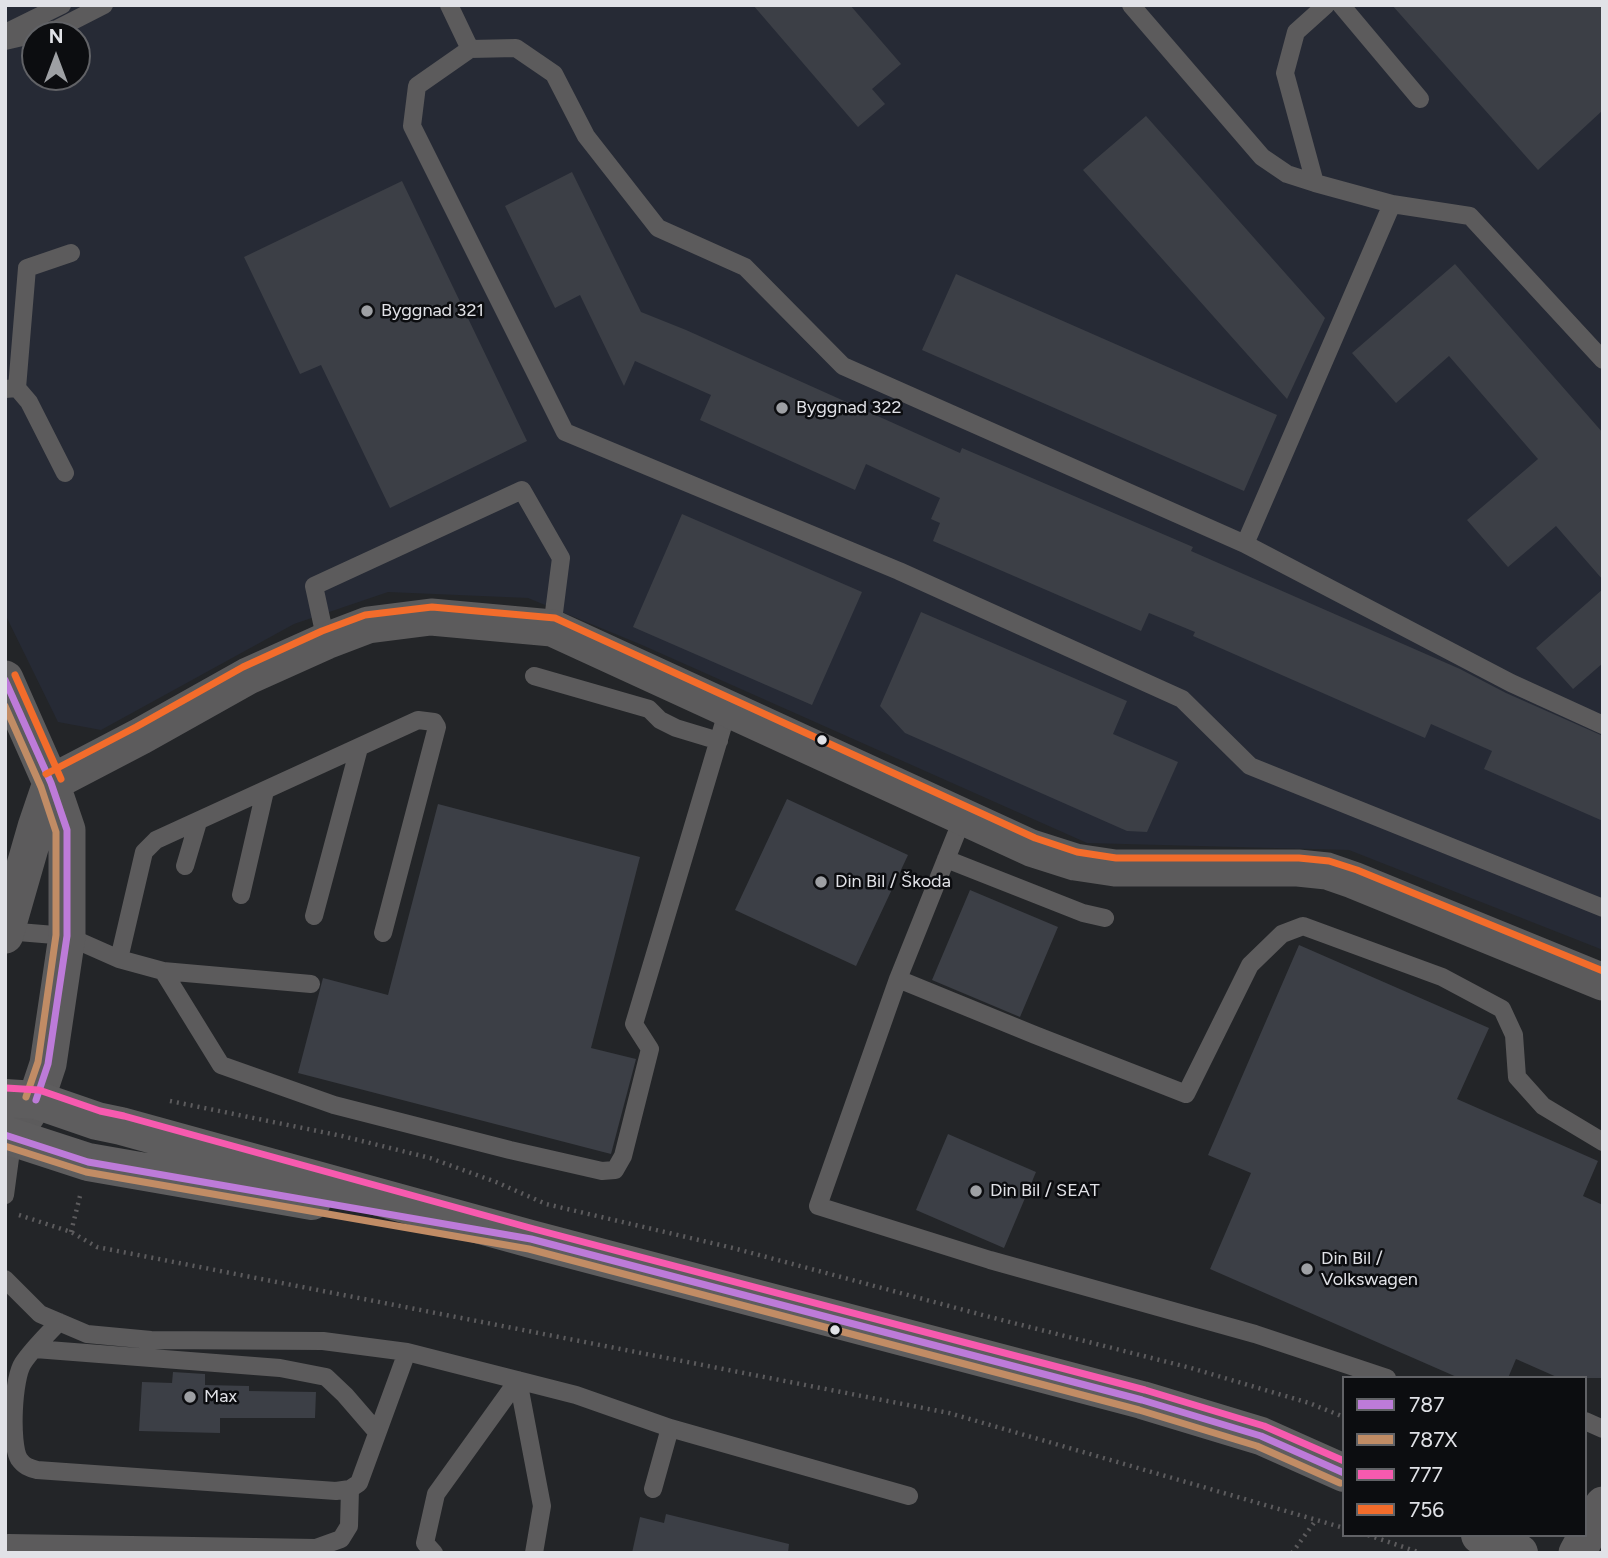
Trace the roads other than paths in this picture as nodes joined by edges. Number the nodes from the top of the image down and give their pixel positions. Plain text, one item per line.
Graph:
1 (62, 5) edge
2 (104, 5) edge
3 (449, 5) edge
4 (1131, 5) edge
5 (1326, 5) edge
6 (1341, 5) edge
7 (5, 33) edge
8 (5, 41) edge
9 (470, 49) junction
10 (1420, 99) dead end
11 (1315, 183) junction
12 (1392, 204) junction
13 (71, 253) dead end
14 (1603, 360) edge
15 (11, 388) edge
16 (65, 473) dead end
17 (1245, 544) junction
18 (552, 628) junction
19 (326, 641) junction
20 (534, 676) dead end
21 (8, 690) edge
22 (723, 725) junction
23 (1603, 725) edge
24 (359, 748) junction
25 (51, 783) junction
26 (265, 791) junction
27 (963, 817) junction
28 (198, 822) junction
29 (946, 859) junction
30 (186, 866) dead end
31 (242, 895) dead end
32 (1603, 908) edge
33 (314, 916) dead end
34 (1105, 918) dead end
35 (6, 933) edge
36 (383, 933) dead end
37 (67, 936) junction
38 (119, 959) junction
39 (163, 971) junction
40 (898, 979) junction
41 (1603, 982) edge
42 (311, 984) dead end
43 (21, 1099) edge
44 (9, 1135) edge
45 (1603, 1142) edge
46 (5, 1195) edge
47 (531, 1239) junction
48 (5, 1279) edge
49 (59, 1322) junction
50 (35, 1349) junction
51 (407, 1352) junction
52 (1381, 1376) edge
53 (518, 1380) junction
54 (1587, 1422) edge
55 (670, 1428) junction
56 (1603, 1429) edge
57 (377, 1432) junction
58 (1342, 1472) edge
59 (350, 1489) junction
60 (653, 1489) dead end
61 (909, 1496) dead end
62 (1603, 1505) edge
63 (1587, 1535) edge
64 (1484, 1537) edge
65 (1586, 1537) edge
66 (8, 1543) dead end
67 (434, 1553) edge
68 (534, 1553) edge
69 (1519, 1553) edge
70 (1577, 1553) edge

1 - 7 lane
2 - 8 lane
3 - 9 lane
4 - 11 lane
5 - 11 lane
6 - 10 lane
9 - 17 lane
9 - 32 lane
11 - 12 lane
12 - 14 lane
12 - 17 lane
13 - 15 lane
15 - 16 lane
17 - 23 lane
18 - 19 street
18 - 19 lane
18 - 22 street
19 - 25 street
20 - 22 lane
21 - 25 street
22 - 27 street
22 - 39 lane
24 - 26 lane
24 - 33 lane
24 - 36 lane
25 - 35 street
25 - 37 street
26 - 28 lane
26 - 31 lane
27 - 29 lane
27 - 41 street
28 - 30 lane
28 - 38 lane
29 - 34 lane
29 - 40 lane
35 - 37 lane
37 - 38 lane
37 - 43 street
38 - 39 lane
39 - 42 lane
40 - 45 lane
40 - 52 lane
43 - 44 street
43 - 47 main road
44 - 46 lane
44 - 47 main road
47 - 58 main road
48 - 49 lane
49 - 50 lane
49 - 51 lane
50 - 57 lane
50 - 59 lane
51 - 53 lane
51 - 57 lane
53 - 55 lane
53 - 67 lane
53 - 68 lane
54 - 56 lane
55 - 60 lane
55 - 61 lane
57 - 59 lane
59 - 66 lane
62 - 63 street
64 - 69 main road
65 - 70 street

